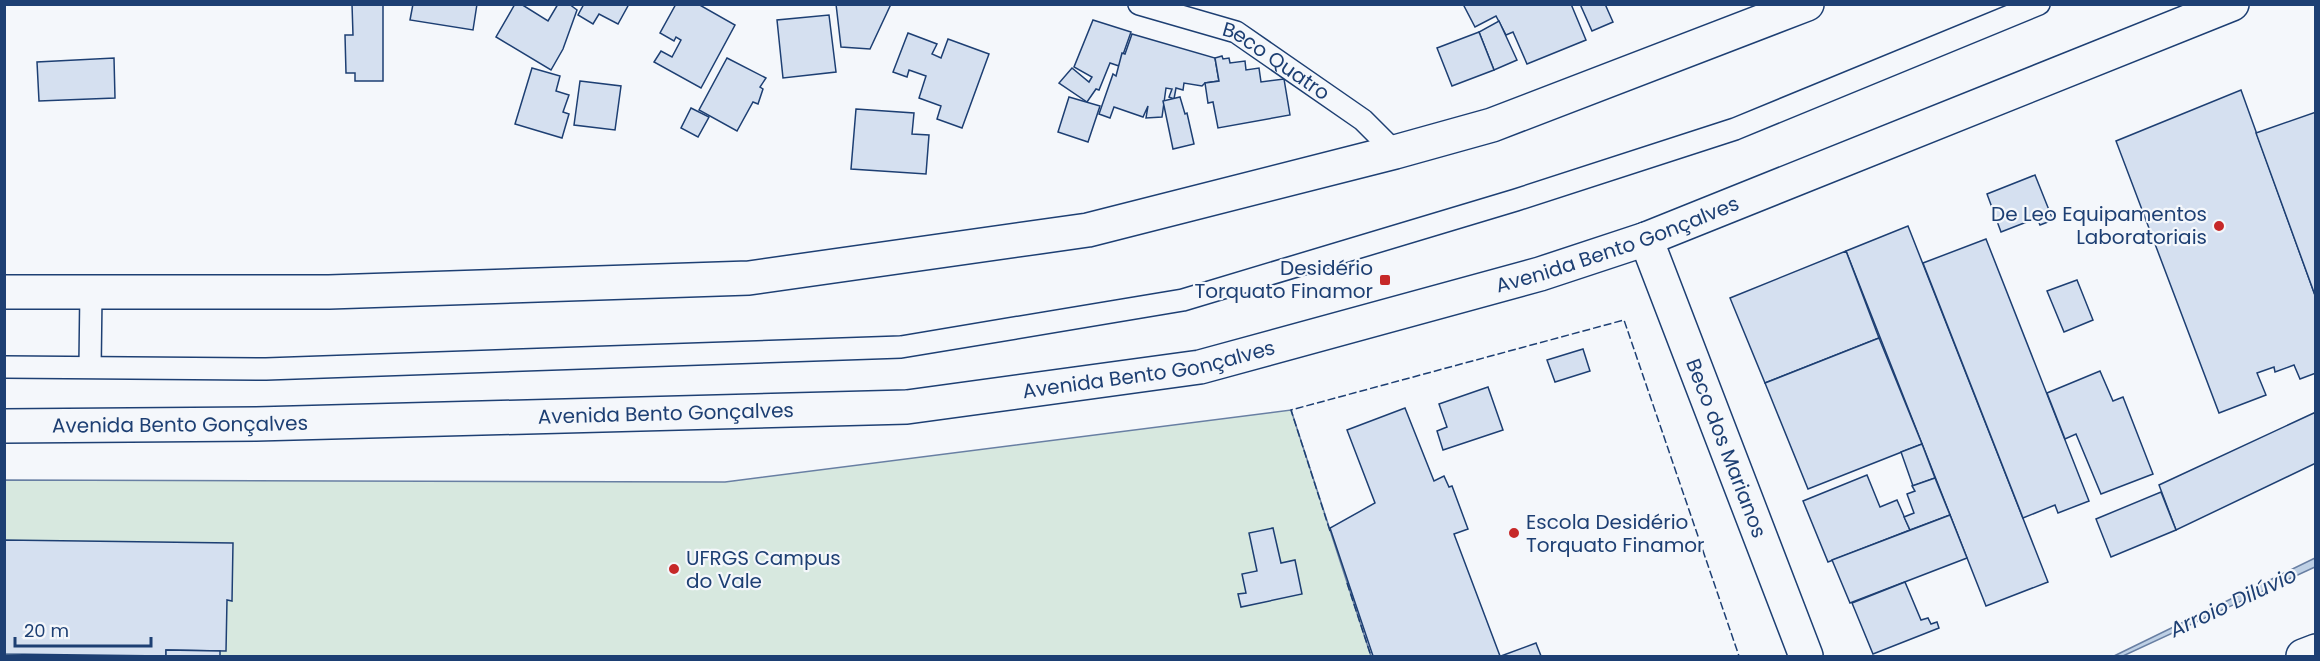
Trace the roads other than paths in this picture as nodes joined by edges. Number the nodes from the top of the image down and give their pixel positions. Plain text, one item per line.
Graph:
1 (1138, 4) edge
2 (1807, 4) edge
3 (2038, 4) edge
4 (2232, 4) edge
5 (1395, 152) junction
6 (1646, 239) junction
7 (4, 292) edge
8 (91, 292) junction
9 (4, 367) edge
10 (90, 367) junction
11 (4, 426) edge
12 (2316, 651) edge
13 (1806, 657) edge
14 (2303, 657) edge

1 - 5 lane, Beco Quatro
2 - 5 main road
3 - 10 lane
4 - 6 main road, Avenida Bento Gonçalves
5 - 8 main road
6 - 11 main road, Avenida Bento Gonçalves
6 - 13 main road, Beco dos Marianos
7 - 8 main road
8 - 10 lane
9 - 10 lane
12 - 14 main road

